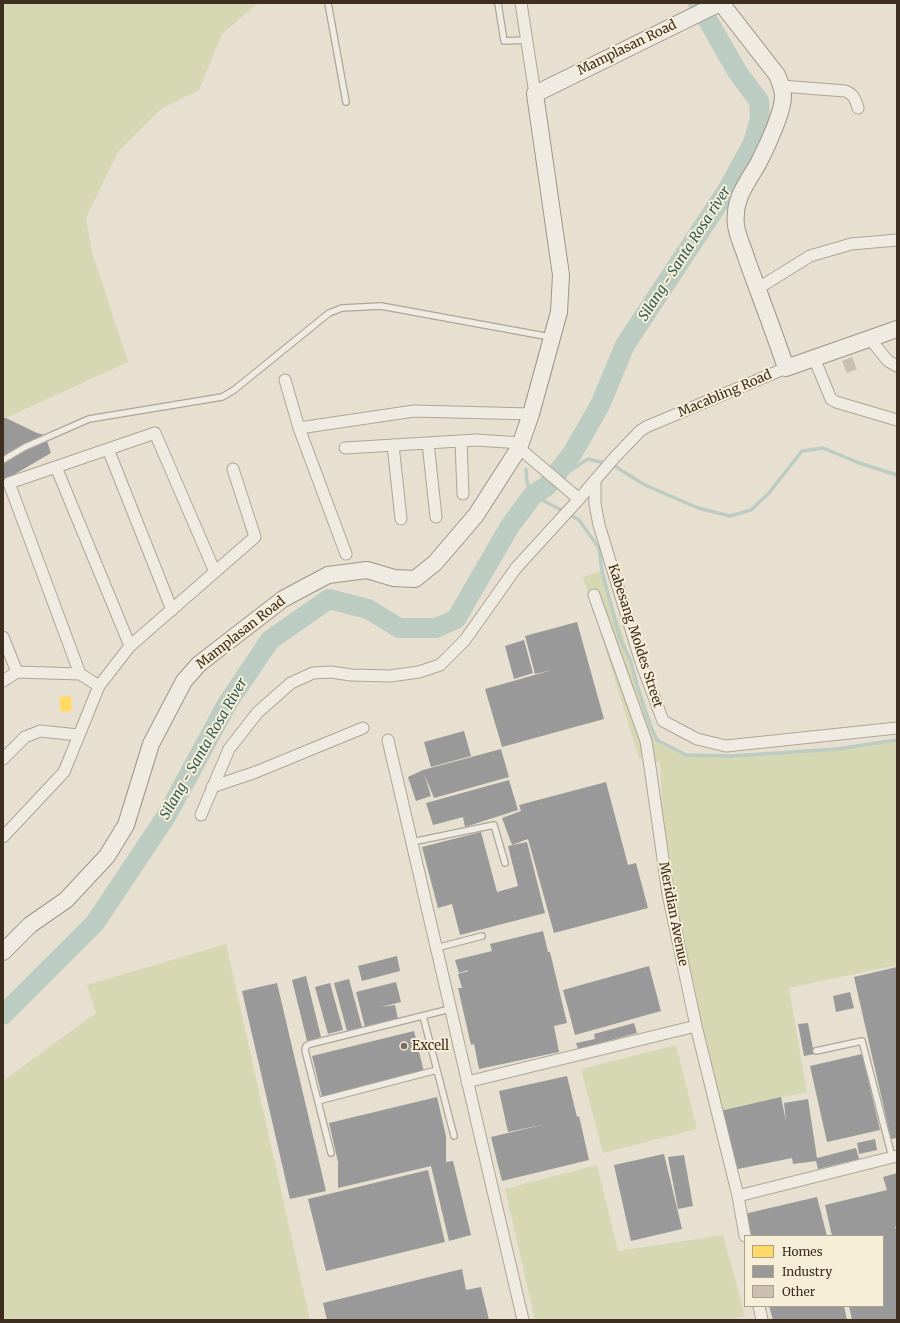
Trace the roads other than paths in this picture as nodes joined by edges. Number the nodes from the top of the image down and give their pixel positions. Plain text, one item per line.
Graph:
1 (328, 3) edge
2 (498, 3) edge
3 (521, 3) edge
4 (717, 5) edge
5 (526, 40) junction
6 (781, 86) junction
7 (535, 94) junction
8 (346, 102) dead end
9 (858, 108) dead end
10 (897, 240) edge
11 (757, 290) junction
12 (897, 329) edge
13 (552, 338) junction
14 (870, 339) junction
15 (814, 358) junction
16 (897, 366) edge
17 (786, 368) junction
18 (285, 380) dead end
19 (531, 414) junction
20 (897, 420) edge
21 (299, 428) junction
22 (461, 441) junction
23 (428, 443) junction
24 (393, 445) junction
25 (520, 446) junction
26 (345, 448) dead end
27 (108, 449) junction
28 (3, 460) edge
29 (56, 467) junction
30 (233, 469) dead end
31 (595, 480) junction
32 (462, 494) dead end
33 (575, 496) junction
34 (436, 517) dead end
35 (401, 519) dead end
36 (346, 554) dead end
37 (215, 572) junction
38 (594, 595) dead end
39 (172, 610) junction
40 (3, 636) edge
41 (130, 646) junction
42 (17, 672) junction
43 (80, 674) junction
44 (3, 681) edge
45 (99, 686) junction
46 (363, 728) dead end
47 (897, 728) edge
48 (78, 735) junction
49 (388, 740) dead end
50 (3, 759) edge
51 (212, 788) junction
52 (201, 814) dead end
53 (3, 837) edge
54 (412, 842) junction
55 (505, 863) dead end
56 (482, 936) dead end
57 (436, 948) junction
58 (3, 952) edge
59 (450, 1009) junction
60 (423, 1016) junction
61 (696, 1026) junction
62 (816, 1051) dead end
63 (437, 1070) junction
64 (467, 1082) junction
65 (318, 1101) junction
66 (454, 1136) dead end
67 (331, 1153) dead end
68 (894, 1156) edge
69 (738, 1196) junction
70 (745, 1235) edge
71 (759, 1307) edge
72 (523, 1320) edge
73 (762, 1320) edge

1 - 8 lane
2 - 5 lane
3 - 5 street
4 - 6 street
4 - 7 street, Mamplasan Road
5 - 7 street
6 - 9 street
6 - 11 street
7 - 13 street, Mamplasan Road
10 - 11 street
11 - 17 street
12 - 14 street, Macabling Road
13 - 19 street, Mamplasan Road
13 - 28 lane
14 - 15 street, Macabling Road
14 - 16 street
15 - 17 street, Macabling Road
15 - 20 street
17 - 31 street, Macabling Road
18 - 21 street
19 - 21 street
19 - 25 street, Mamplasan Road
21 - 36 street
22 - 23 street
22 - 25 street
22 - 32 street
23 - 24 street
23 - 34 street
24 - 26 street
24 - 35 street
25 - 33 street
25 - 58 street, Mamplasan Road
27 - 29 street
27 - 37 street
27 - 39 street
29 - 41 street
29 - 43 street
30 - 37 street
31 - 33 street, Macabling Road
31 - 47 street, Kabesang Moldes Street
33 - 51 street, Macabling Road
37 - 39 street
38 - 61 street, Meridian Avenue
39 - 41 street
40 - 42 street
41 - 45 street
42 - 43 street
42 - 44 street
43 - 45 street
45 - 48 street
46 - 51 street
48 - 50 street
48 - 53 street
49 - 54 street
51 - 52 street, Macabling Road
54 - 55 lane
54 - 57 street
56 - 57 lane
57 - 59 street
59 - 60 lane
59 - 64 street
60 - 63 lane
60 - 65 lane
61 - 64 street
61 - 69 street, Meridian Avenue
62 - 68 lane
63 - 65 lane
63 - 66 lane
64 - 72 street
65 - 67 lane
68 - 69 street
69 - 70 street, Meridian Avenue
71 - 73 street

